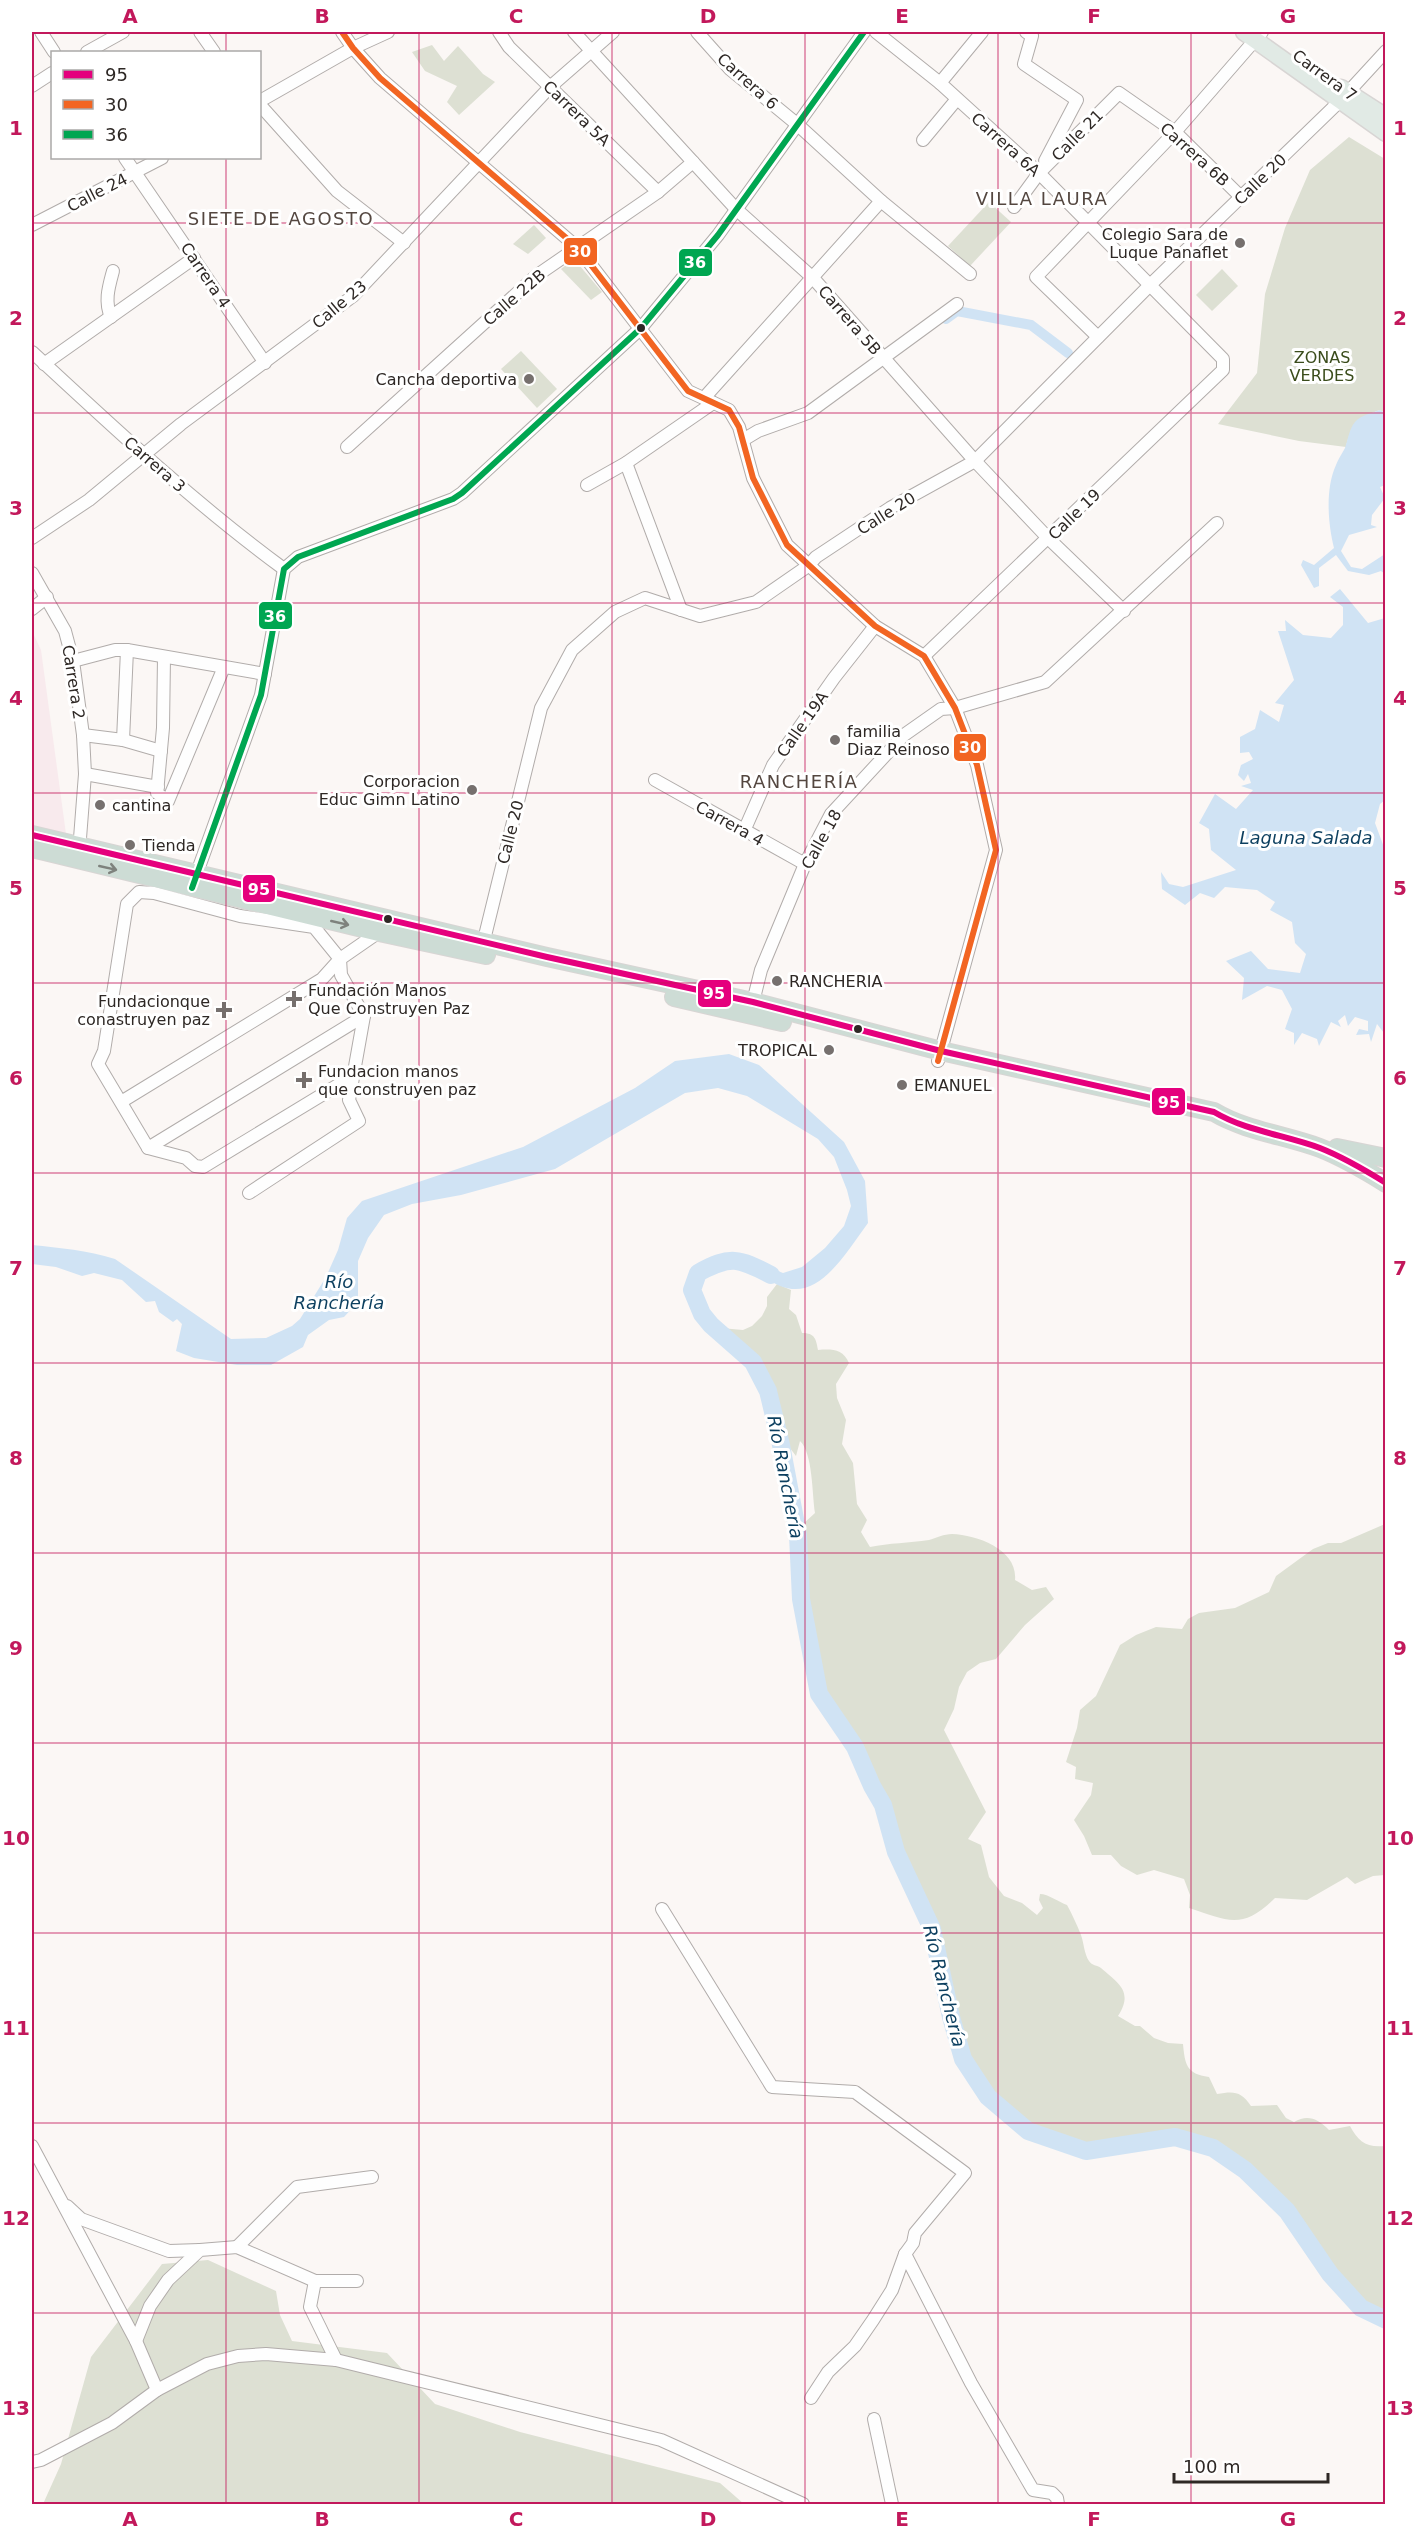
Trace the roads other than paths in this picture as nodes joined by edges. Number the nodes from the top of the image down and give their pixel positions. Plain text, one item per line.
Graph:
1 (41, 32) edge
2 (123, 32) edge
3 (200, 32) edge
4 (342, 32) edge
5 (388, 32) edge
6 (498, 32) edge
7 (574, 32) edge
8 (613, 32) edge
9 (697, 32) edge
10 (864, 32) edge
11 (876, 32) edge
12 (982, 32) edge
13 (1026, 32) edge
14 (1257, 33) edge
15 (353, 48) junction
16 (590, 50) junction
17 (53, 51) edge
18 (89, 51) edge
19 (213, 51) edge
20 (1386, 51) edge
21 (51, 74) edge
22 (940, 83) junction
23 (32, 86) edge
24 (550, 87) junction
25 (1119, 93) joint
26 (1344, 97) junction
27 (957, 99) junction
28 (261, 102) edge
29 (261, 104) edge
30 (1386, 117) edge
31 (798, 125) junction
32 (1175, 132) junction
33 (1386, 133) edge
34 (923, 140) dead end
35 (126, 159) edge
36 (160, 159) edge
37 (478, 161) junction
38 (693, 162) junction
39 (135, 173) junction
40 (1039, 173) junction
41 (658, 192) junction
42 (1241, 197) junction
43 (881, 201) junction
44 (1014, 207) dead end
45 (736, 209) junction
46 (1087, 222) junction
47 (32, 225) edge
48 (404, 243) junction
49 (578, 248) junction
50 (194, 258) junction
51 (113, 271) dead end
52 (970, 274) dead end
53 (813, 278) junction
54 (1149, 286) junction
55 (957, 304) dead end
56 (111, 316) junction
57 (641, 328) junction
58 (1098, 337) junction
59 (32, 352) edge
60 (883, 358) junction
61 (266, 363) junction
62 (44, 364) junction
63 (1223, 370) joint
64 (708, 400) junction
65 (743, 440) junction
66 (347, 447) dead end
67 (143, 454) junction
68 (975, 461) junction
69 (626, 463) junction
70 (587, 484) dead end
71 (1217, 523) dead end
72 (32, 538) edge
73 (1048, 538) junction
74 (808, 566) junction
75 (284, 569) junction
76 (32, 573) edge
77 (47, 597) junction
78 (32, 609) edge
79 (681, 610) junction
80 (1124, 611) junction
81 (875, 626) junction
82 (126, 650) junction
83 (924, 656) junction
84 (164, 657) junction
85 (73, 661) junction
86 (224, 667) junction
87 (265, 674) junction
88 (955, 708) junction
89 (83, 735) junction
90 (123, 740) junction
91 (161, 751) junction
92 (86, 774) junction
93 (654, 780) dead end
94 (158, 787) junction
95 (744, 831) junction
96 (32, 835) edge
97 (32, 848) edge
98 (79, 854) junction
99 (805, 864) junction
100 (194, 881) junction
101 (381, 925) junction
102 (482, 948) junction
103 (340, 959) junction
104 (546, 963) junction
105 (753, 1002) junction
106 (364, 1016) junction
107 (939, 1056) junction
108 (353, 1076) junction
109 (121, 1102) junction
110 (1282, 1136) junction
111 (147, 1148) junction
112 (1385, 1158) edge
113 (1386, 1183) edge
114 (249, 1193) dead end
115 (662, 1909) dead end
116 (32, 2145) edge
117 (372, 2177) dead end
118 (57, 2196) junction
119 (237, 2247) junction
120 (200, 2250) junction
121 (905, 2254) junction
122 (315, 2281) junction
123 (357, 2281) dead end
124 (136, 2341) junction
125 (336, 2360) junction
126 (157, 2390) junction
127 (811, 2398) dead end
128 (874, 2419) dead end
129 (32, 2462) edge
130 (803, 2505) edge
131 (892, 2505) edge
132 (1058, 2505) edge

1 - 17 street
2 - 18 street
3 - 19 street
4 - 15 street
5 - 15 street
6 - 24 street, Carrera 5A
7 - 16 street, Carrera 5B
8 - 16 street, Calle 23
9 - 31 street, Carrera 6
10 - 31 street
11 - 22 street, Carrera 6A
12 - 22 street
13 - 40 street
14 - 26 main road, Carrera 7
14 - 32 street
15 - 28 street
15 - 37 street
16 - 24 street, Calle 23
16 - 38 street, Carrera 5B
20 - 26 street, Calle 20
21 - 23 street
22 - 27 street, Carrera 6A
24 - 37 street, Calle 23
24 - 41 street, Carrera 5A
25 - 32 street, Carrera 6B
25 - 40 street, Calle 21
26 - 30 main road, Carrera 7
26 - 33 main road
26 - 42 street, Calle 20
27 - 34 street
27 - 40 street, Carrera 6A
29 - 48 street
31 - 43 street, Carrera 6
31 - 45 street
32 - 42 street, Carrera 6B
32 - 46 street
35 - 39 street, Carrera 4
36 - 39 street, Calle 24
37 - 48 street, Calle 23
37 - 49 street
38 - 41 street, Calle 22B
38 - 45 street, Carrera 5B
39 - 47 street, Calle 24
39 - 50 street, Carrera 4
40 - 44 street, Calle 21
40 - 46 street, Carrera 6A
41 - 49 street, Calle 22B
42 - 54 street, Calle 20
43 - 52 street, Carrera 6
43 - 53 street
45 - 53 street, Carrera 5B
45 - 57 street
46 - 54 street, Carrera 6A
46 - 58 street
48 - 61 street, Calle 23
49 - 57 street
49 - 66 street, Calle 22B
50 - 56 street
50 - 61 street, Carrera 4
51 - 56 street
53 - 60 street, Carrera 5B
53 - 64 street
54 - 58 street, Calle 20
54 - 63 street, Carrera 6A
55 - 60 street
56 - 62 street
57 - 64 street
57 - 75 street
58 - 68 street, Calle 20
59 - 62 street, Carrera 3
60 - 65 street
60 - 68 street, Carrera 5B
61 - 67 street, Calle 23
62 - 67 street, Carrera 3
63 - 73 street, Calle 19
64 - 65 street
64 - 69 street
65 - 74 street
67 - 72 street, Calle 23
67 - 75 street, Carrera 3
68 - 73 street, Carrera 5B
68 - 74 street, Calle 20
69 - 70 street
69 - 79 street
71 - 80 street, Calle 18
73 - 80 street, Carrera 5B
73 - 83 street, Calle 19
74 - 79 street, Calle 20
74 - 81 street
75 - 87 street
76 - 77 street, Carrera 2
77 - 78 street
77 - 85 street, Carrera 2
79 - 102 street, Calle 20
80 - 88 street, Calle 18
81 - 83 street
81 - 95 street, Calle 19A
82 - 84 street
82 - 85 street
82 - 90 street
83 - 88 street
84 - 86 street
84 - 91 street
85 - 89 street, Carrera 2
86 - 87 street
86 - 94 street
87 - 100 street
88 - 99 street, Calle 18
88 - 107 street
89 - 90 street
89 - 92 street, Carrera 2
90 - 91 street
91 - 94 street
92 - 94 street
92 - 98 street, Carrera 2
93 - 95 street, Carrera 4
95 - 99 street, Carrera 4
96 - 98 highway
97 - 98 highway
98 - 100 highway
99 - 105 street, Calle 18
100 - 101 highway
101 - 102 highway
101 - 103 street
102 - 104 highway
103 - 106 street
103 - 109 street
103 - 109 street
104 - 105 highway
104 - 107 highway
105 - 107 highway
106 - 108 street
106 - 111 street
107 - 110 highway
108 - 111 street
108 - 114 street
109 - 111 street
110 - 112 highway
110 - 113 highway
115 - 121 street
116 - 118 street
117 - 119 street
118 - 120 street
118 - 124 street
119 - 120 street
119 - 122 street
120 - 124 street
121 - 127 street
121 - 132 street
122 - 123 street
122 - 125 street
124 - 126 street
125 - 126 street
125 - 130 street
126 - 129 street
128 - 131 street

